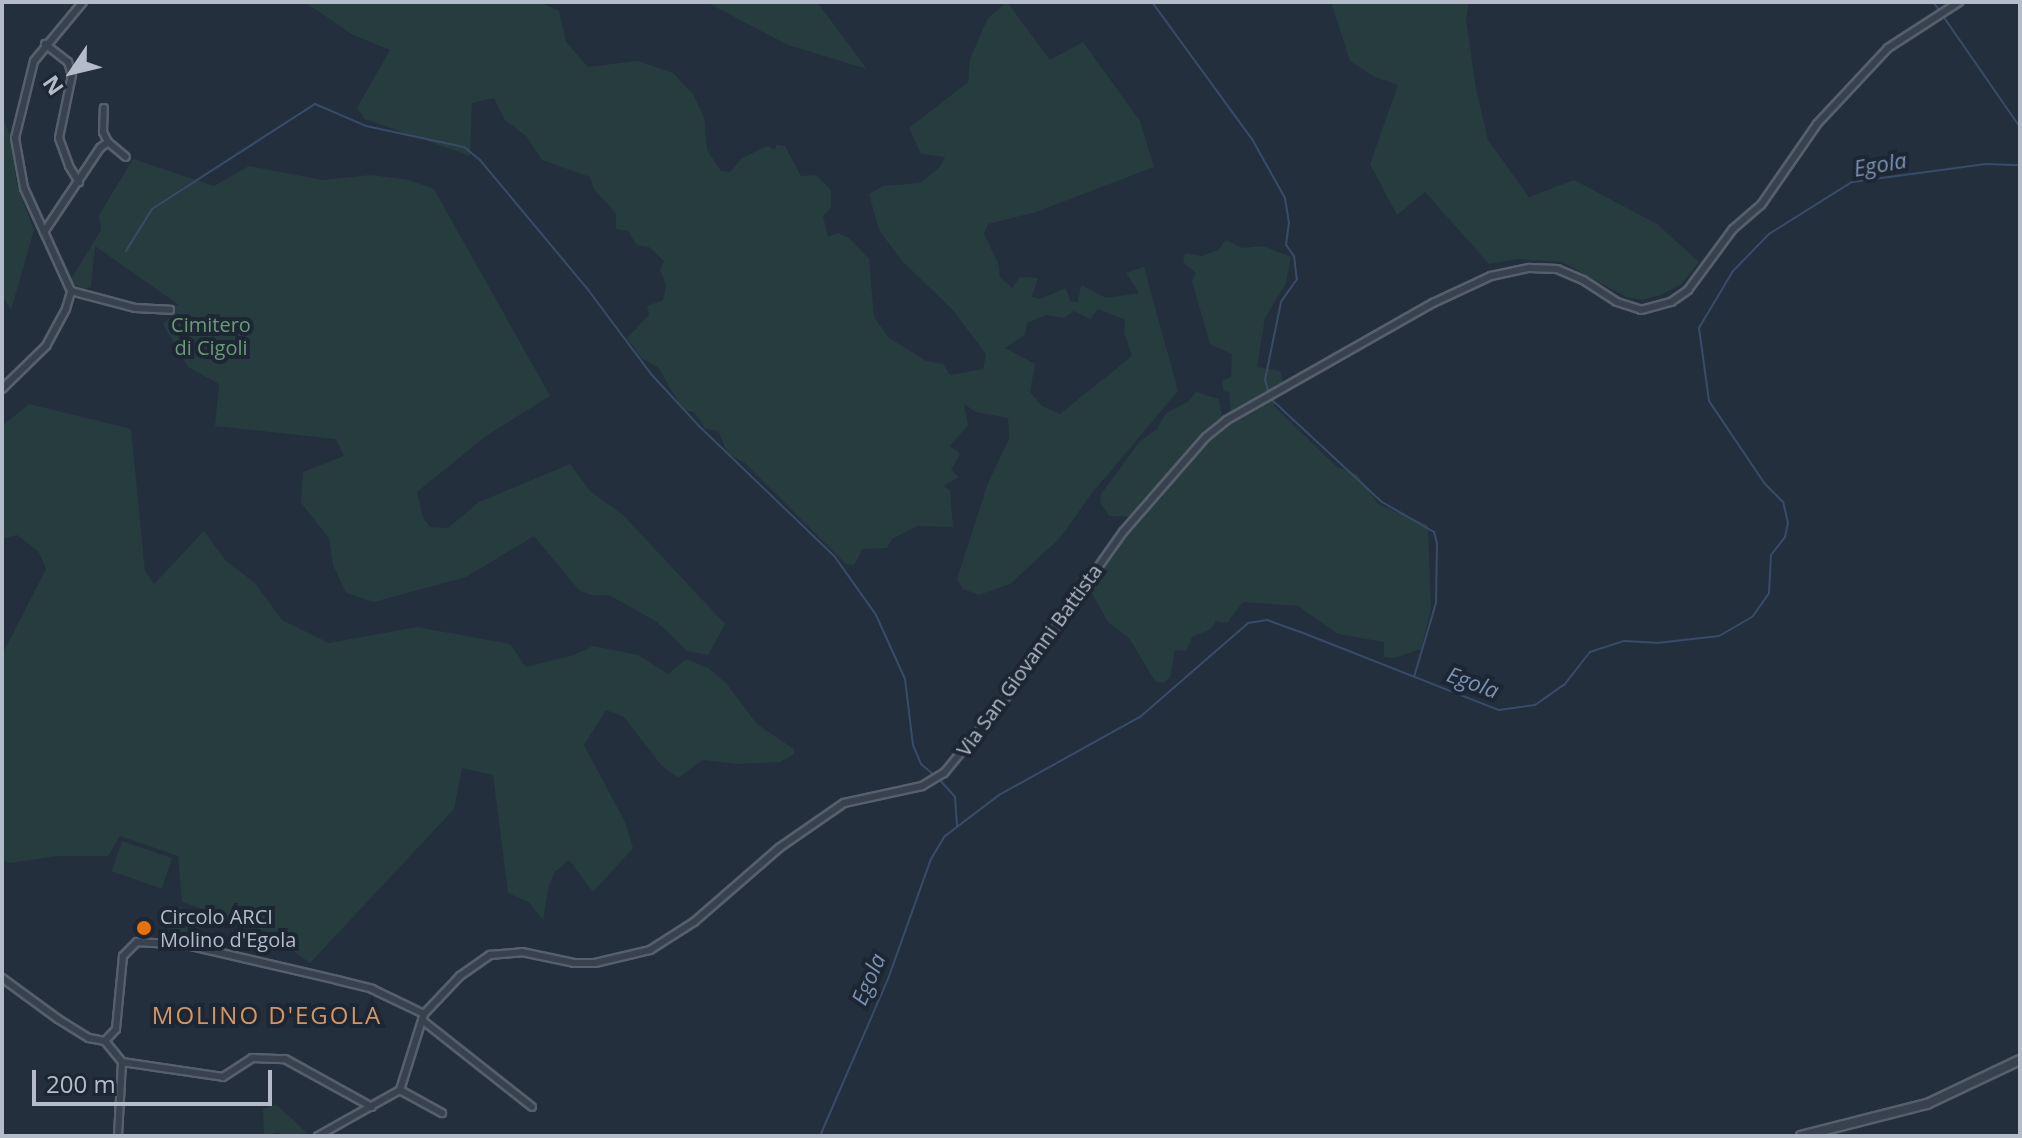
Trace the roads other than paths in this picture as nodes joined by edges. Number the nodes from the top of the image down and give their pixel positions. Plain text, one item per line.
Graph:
1 (83, 2) edge
2 (1959, 2) edge
3 (45, 44) junction
4 (104, 108) dead end
5 (108, 142) junction
6 (126, 157) dead end
7 (79, 182) junction
8 (44, 232) junction
9 (71, 291) junction
10 (170, 310) dead end
11 (2, 389) edge
12 (2, 978) edge
13 (423, 1017) junction
14 (105, 1041) junction
15 (2020, 1060) edge
16 (122, 1062) junction
17 (400, 1090) junction
18 (372, 1107) junction
19 (532, 1107) dead end
20 (442, 1113) dead end
21 (118, 1136) edge
22 (318, 1136) edge
23 (1801, 1136) edge

1 - 3 street
2 - 13 street, Via San Giovanni Battista
3 - 7 street
3 - 8 street
4 - 5 street
5 - 6 street
5 - 7 street
7 - 8 street
8 - 9 street
9 - 10 street
9 - 11 street
12 - 14 street
13 - 14 street
13 - 17 street
13 - 19 street
14 - 16 street
15 - 23 street
16 - 18 street
16 - 21 street
17 - 18 street
17 - 20 street
18 - 22 street

